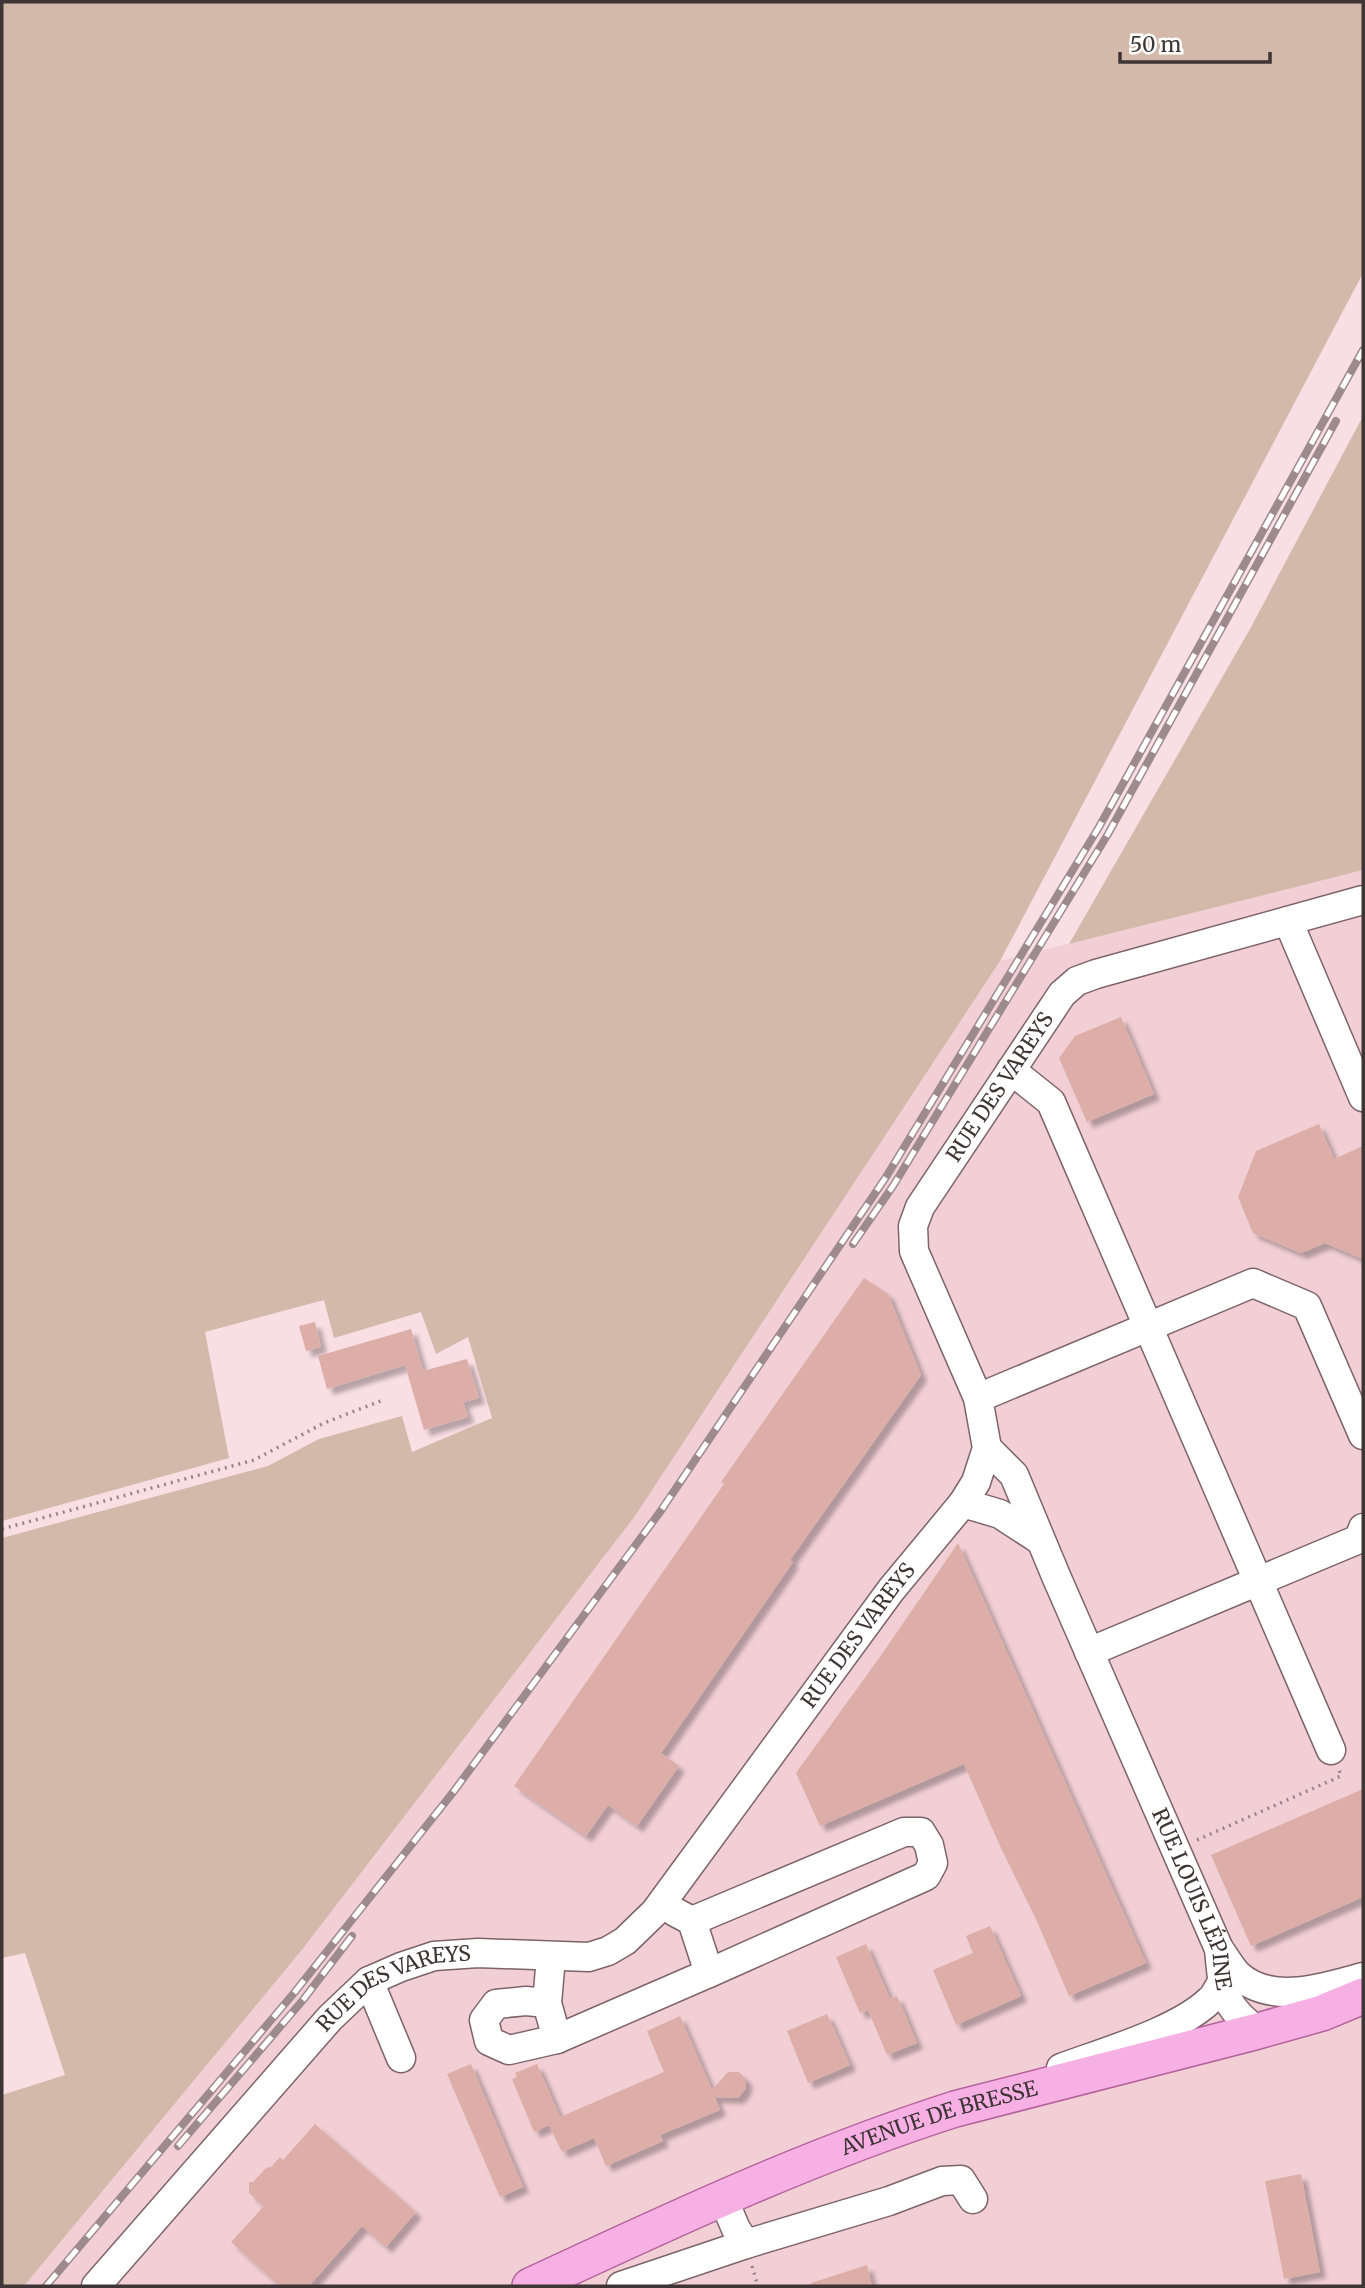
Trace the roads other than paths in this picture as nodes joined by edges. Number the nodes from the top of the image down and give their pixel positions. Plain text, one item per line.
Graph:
1 (1363, 901) edge
2 (1288, 921) junction
3 (1352, 1040) edge
4 (1011, 1070) junction
5 (1363, 1097) edge
6 (1148, 1327) junction
7 (978, 1398) junction
8 (1363, 1435) edge
9 (987, 1448) junction
10 (962, 1503) junction
11 (1363, 1528) edge
12 (1040, 1540) junction
13 (1258, 1581) junction
14 (1089, 1652) junction
15 (1331, 1750) road end
16 (660, 1904) junction
17 (692, 1921) junction
18 (1219, 1949) junction
19 (551, 1957) junction
20 (709, 1973) junction
21 (1363, 1977) edge
22 (369, 1981) junction
23 (1222, 1982) junction
24 (1363, 1996) edge
25 (547, 2003) junction
26 (1258, 2031) junction
27 (557, 2039) junction
28 (401, 2058) dead end
29 (955, 2109) junction
30 (722, 2196) junction
31 (973, 2199) dead end
32 (746, 2244) junction
33 (96, 2286) edge
34 (530, 2286) edge
35 (621, 2286) edge

1 - 2 street, RUE DES VAREYS
2 - 3 street
2 - 4 street, RUE DES VAREYS
3 - 5 street
4 - 6 street
4 - 7 street, RUE DES VAREYS
6 - 7 street
6 - 8 street
6 - 13 street
7 - 9 street, RUE DES VAREYS
9 - 10 street, RUE DES VAREYS
9 - 12 street, RUE LOUIS LÉPINE
10 - 12 street
10 - 16 street, RUE DES VAREYS
11 - 13 street
12 - 14 street, RUE LOUIS LÉPINE
13 - 14 street
13 - 15 street
14 - 18 street, RUE LOUIS LÉPINE
16 - 17 street
16 - 19 street, RUE DES VAREYS
17 - 20 street
17 - 20 street
18 - 21 street
18 - 23 street, RUE LOUIS LÉPINE
19 - 22 street, RUE DES VAREYS
19 - 25 street
20 - 27 street
22 - 28 street
22 - 33 street, RUE DES VAREYS
23 - 26 street
23 - 29 street, RUE LOUIS LÉPINE
24 - 26 main road, AVENUE DE BRESSE
25 - 27 street
25 - 27 street
26 - 29 main road, AVENUE DE BRESSE
29 - 30 main road, AVENUE DE BRESSE
30 - 32 street
30 - 34 main road, AVENUE DE BRESSE
31 - 32 street
32 - 35 street

